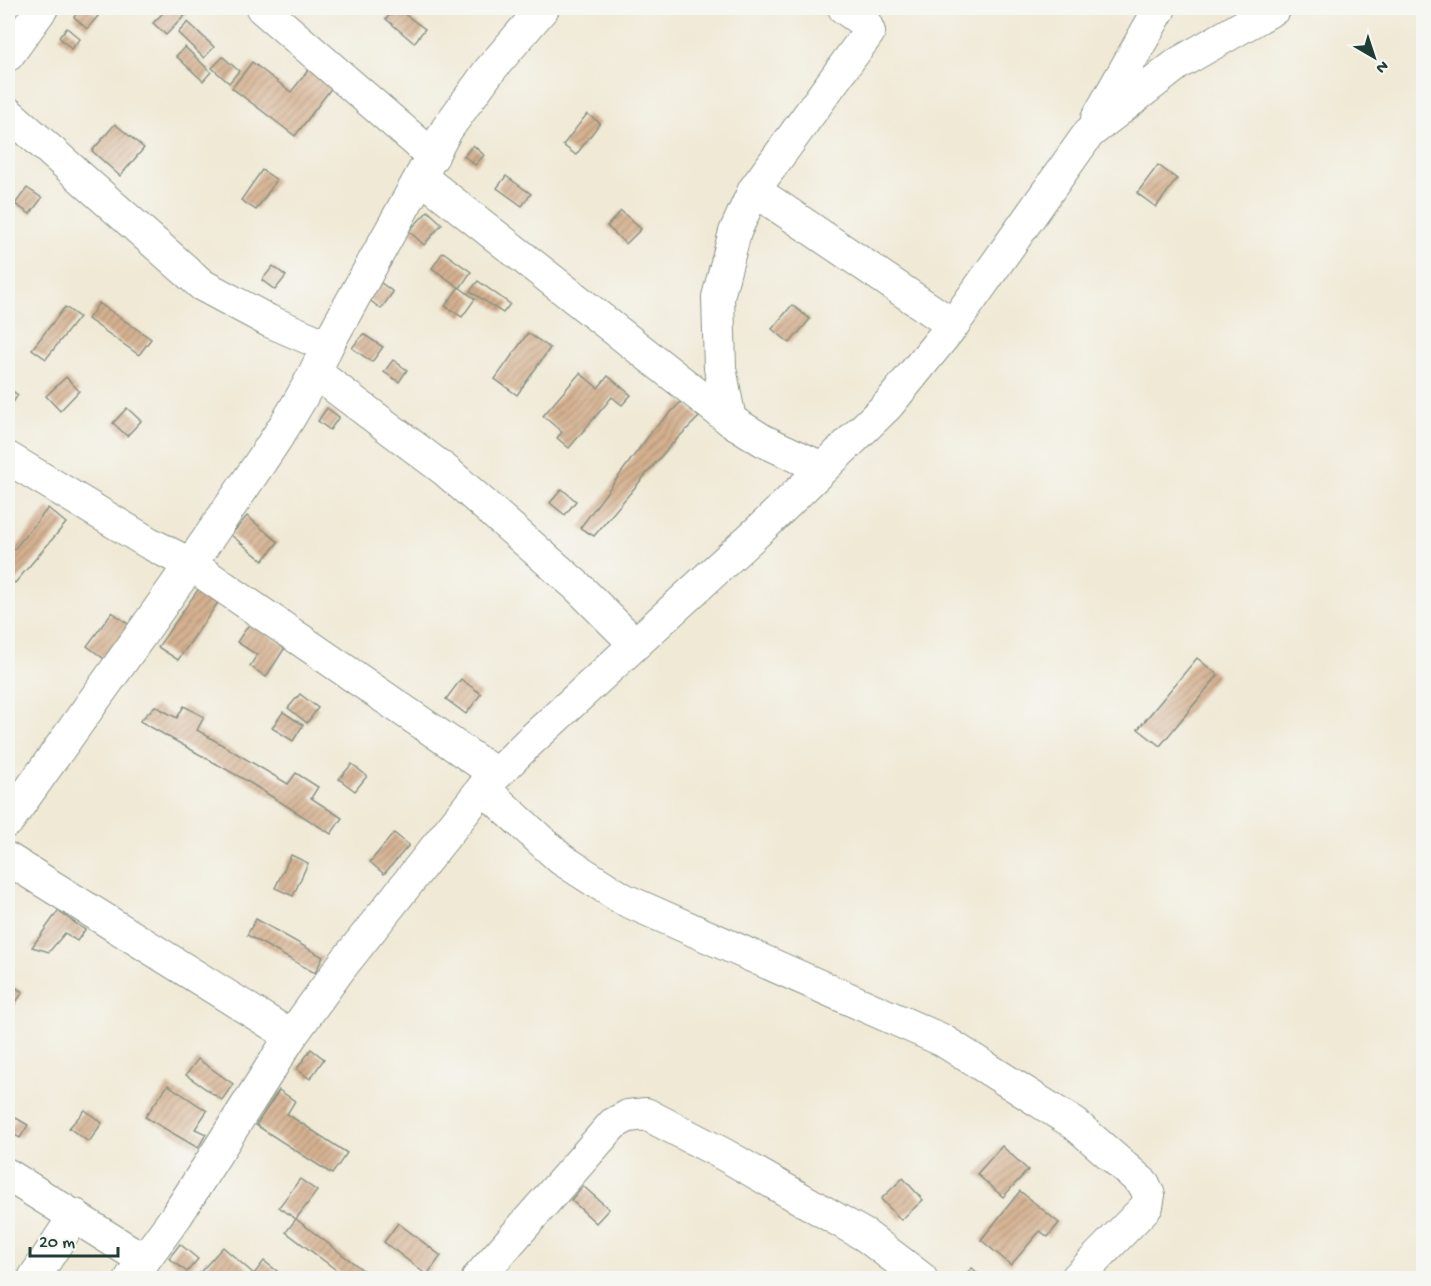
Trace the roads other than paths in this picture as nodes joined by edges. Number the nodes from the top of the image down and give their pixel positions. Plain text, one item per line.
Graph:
1 (42, 8) edge
2 (262, 8) edge
3 (543, 8) edge
4 (844, 8) edge
5 (1160, 8) edge
6 (1275, 8) edge
7 (8, 55) edge
8 (8, 113) edge
9 (1089, 133) junction
10 (427, 167) junction
11 (754, 190) junction
12 (953, 325) junction
13 (321, 360) junction
14 (730, 420) junction
15 (9, 460) edge
16 (822, 468) junction
17 (190, 564) junction
18 (635, 644) junction
19 (490, 781) junction
20 (8, 821) edge
21 (8, 859) edge
22 (291, 1036) junction
23 (8, 1175) edge
24 (75, 1215) junction
25 (137, 1269) edge
26 (34, 1278) edge
27 (478, 1278) edge
28 (921, 1278) edge
29 (1077, 1278) edge

1 - 7 street
2 - 10 street
3 - 10 street
4 - 11 street
5 - 9 street
6 - 9 street
8 - 13 street
9 - 12 street
10 - 13 street
10 - 14 street
11 - 12 street
11 - 14 street
12 - 16 street
13 - 17 street
13 - 18 street
14 - 16 street
15 - 17 street
16 - 18 street
17 - 19 street
17 - 20 street
18 - 19 street
19 - 22 street
19 - 29 street
21 - 22 street
22 - 25 street
23 - 24 street
24 - 25 street
24 - 26 street
27 - 28 street

